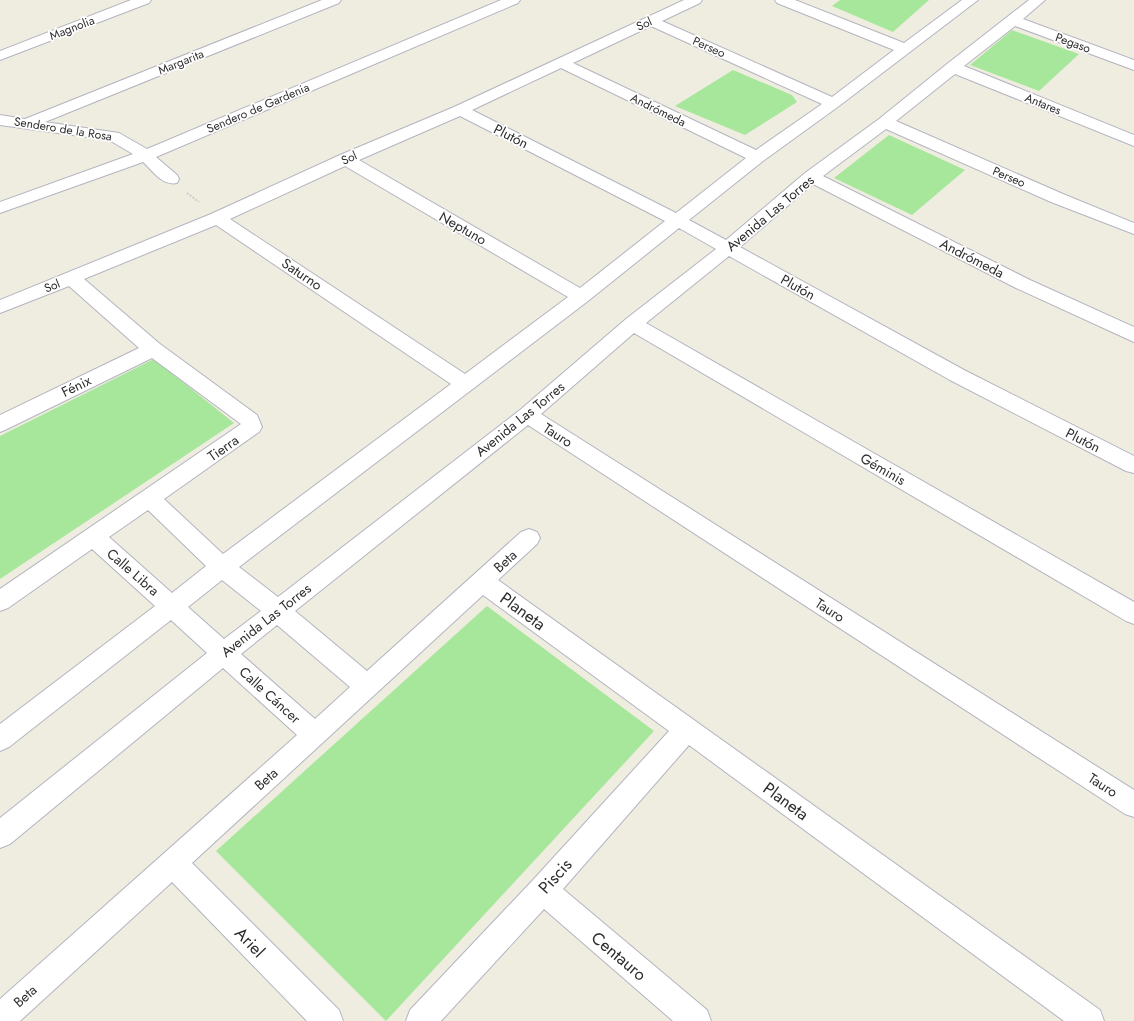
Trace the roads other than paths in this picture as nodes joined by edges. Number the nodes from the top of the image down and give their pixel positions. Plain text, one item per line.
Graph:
1 (144, 0) edge
2 (334, 0) edge
3 (513, 0) edge
4 (695, 0) edge
5 (782, 0) edge
6 (1038, 0) edge
7 (964, 1) edge
8 (1012, 20) junction
9 (651, 21) junction
10 (591, 31) dead end
11 (607, 40) junction
12 (0, 43) edge
13 (26, 45) junction
14 (905, 49) junction
15 (0, 56) edge
16 (560, 62) junction
17 (1134, 65) edge
18 (952, 67) junction
19 (833, 103) junction
20 (460, 110) junction
21 (0, 120) edge
22 (885, 122) junction
23 (28, 123) junction
24 (1134, 141) edge
25 (146, 155) junction
26 (757, 157) junction
27 (346, 159) junction
28 (811, 177) junction
29 (171, 179) road end
30 (0, 208) edge
31 (217, 218) junction
32 (677, 220) junction
33 (1134, 229) edge
34 (728, 248) junction
35 (71, 278) junction
36 (581, 297) junction
37 (0, 307) edge
38 (633, 324) junction
39 (1134, 335) edge
40 (153, 349) junction
41 (465, 384) junction
42 (527, 415) junction
43 (0, 424) edge
44 (1134, 465) edge
45 (150, 499) junction
46 (94, 537) junction
47 (530, 538) dead end
48 (222, 568) junction
49 (483, 582) junction
50 (0, 601) edge
51 (172, 606) junction
52 (278, 611) junction
53 (1134, 614) edge
54 (224, 653) junction
55 (368, 686) junction
56 (688, 729) junction
57 (315, 735) junction
58 (0, 739) edge
59 (1134, 805) edge
60 (0, 835) edge
61 (173, 863) junction
62 (543, 890) junction
63 (0, 1019) edge
64 (328, 1021) edge
65 (421, 1021) edge
66 (696, 1021) edge
67 (1089, 1021) edge

1 - 13 street, Magnolia
2 - 23 street, Margarita
3 - 25 street, Sendero de Gardenia
4 - 9 street, Sol
5 - 14 street
6 - 8 street, Avenida Las Torres
7 - 14 street
8 - 17 street, Pegaso
8 - 18 street, Avenida Las Torres
9 - 11 street, Sol
9 - 19 street, Perseo
10 - 11 street
11 - 16 street, Sol
12 - 13 street
13 - 15 street, Magnolia
14 - 19 street
16 - 20 street, Sol
16 - 26 street, Andrómeda
18 - 22 street, Avenida Las Torres
18 - 24 street, Antares
19 - 26 street
20 - 27 street, Sol
20 - 32 street, Plutón
21 - 23 street, Sendero de la Rosa
22 - 28 street, Avenida Las Torres
22 - 33 street, Perseo
23 - 25 street, Sendero de la Rosa
25 - 29 street
25 - 30 street, Sendero de Gardenia
26 - 32 street
27 - 31 street, Sol
27 - 36 street, Neptuno
28 - 34 street, Avenida Las Torres
28 - 39 street, Andrómeda
31 - 35 street, Sol
31 - 41 street, Saturno
32 - 34 street, Plutón
32 - 36 street
34 - 38 street, Avenida Las Torres
34 - 44 street, Plutón
35 - 37 street, Sol
35 - 40 street, Tierra
36 - 41 street
38 - 42 street, Avenida Las Torres
38 - 53 street, Géminis
40 - 43 street, Fénix
40 - 45 street, Tierra
41 - 48 street
42 - 52 street, Avenida Las Torres
42 - 59 street, Tauro
45 - 46 street, Tierra
45 - 48 street
46 - 50 street, Tierra
46 - 51 street, Calle Libra
47 - 49 street, Beta
48 - 51 street
48 - 52 street
49 - 55 street, Beta
49 - 56 street, Planeta
51 - 54 street, Calle Cáncer
51 - 58 street
52 - 54 street, Avenida Las Torres
52 - 55 street
54 - 57 street, Calle Cáncer
54 - 60 street, Avenida Las Torres
55 - 57 street, Beta
56 - 62 street, Piscis
56 - 67 street, Planeta
57 - 61 street, Beta
61 - 63 street, Beta
61 - 64 street, Ariel
62 - 65 street, Piscis
62 - 66 street, Centauro

